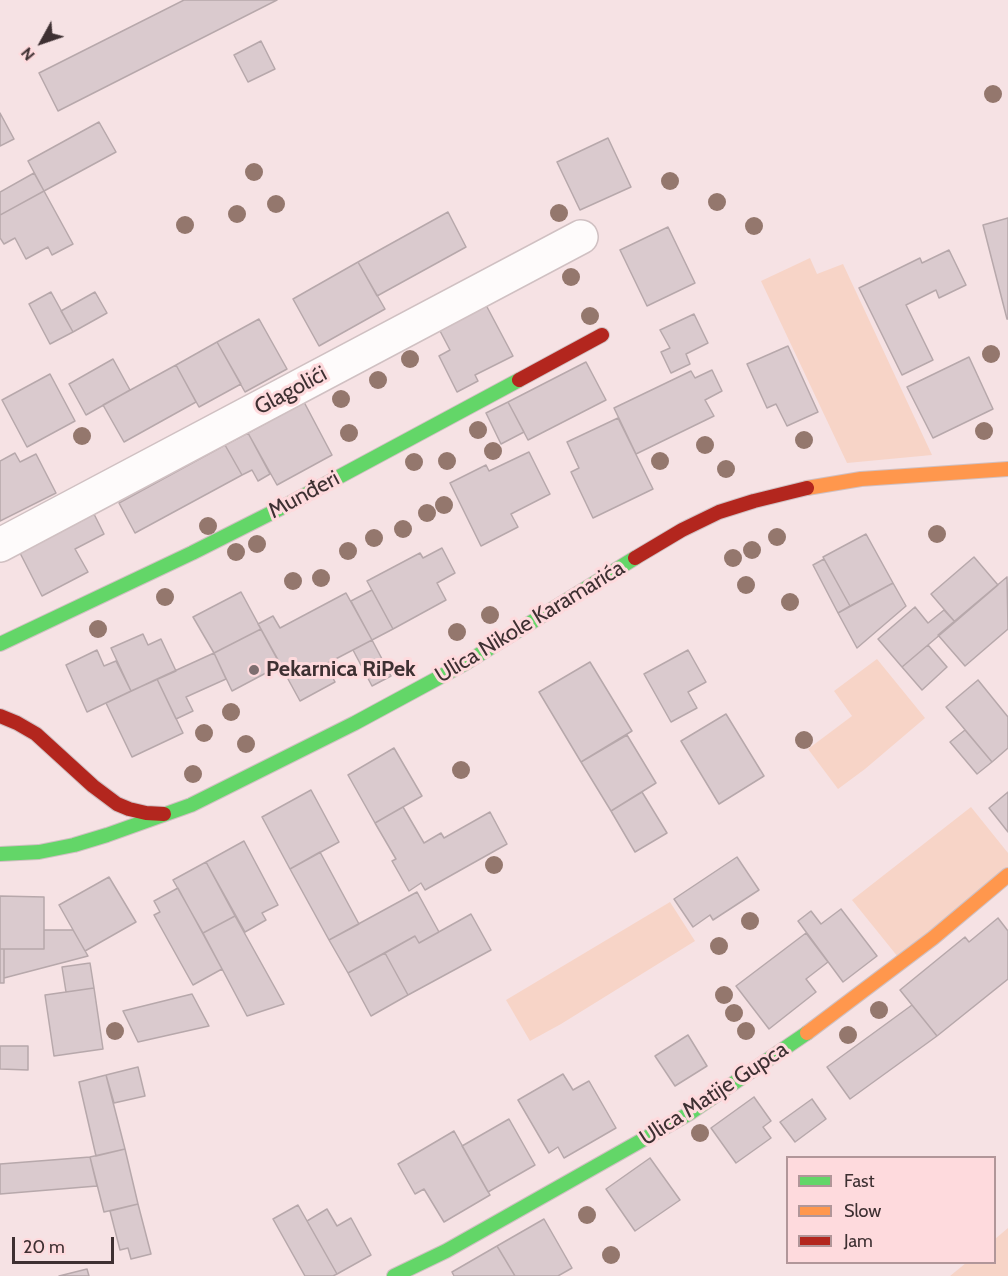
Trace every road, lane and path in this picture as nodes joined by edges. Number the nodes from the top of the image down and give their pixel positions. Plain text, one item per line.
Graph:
1 (581, 237) dead end
2 (602, 335) dead end
3 (1008, 469) edge
4 (0, 545) edge
5 (0, 644) edge
6 (0, 716) edge
7 (165, 814) junction
8 (0, 854) edge
9 (1008, 875) edge
10 (394, 1276) edge

1 - 4 street, Glagolići
2 - 5 street, Munđeri
3 - 7 street, Ulica Nikole Karamarića
6 - 7 street
7 - 8 street, Ulica Nikole Karamarića
9 - 10 street, Ulica Matije Gupca

